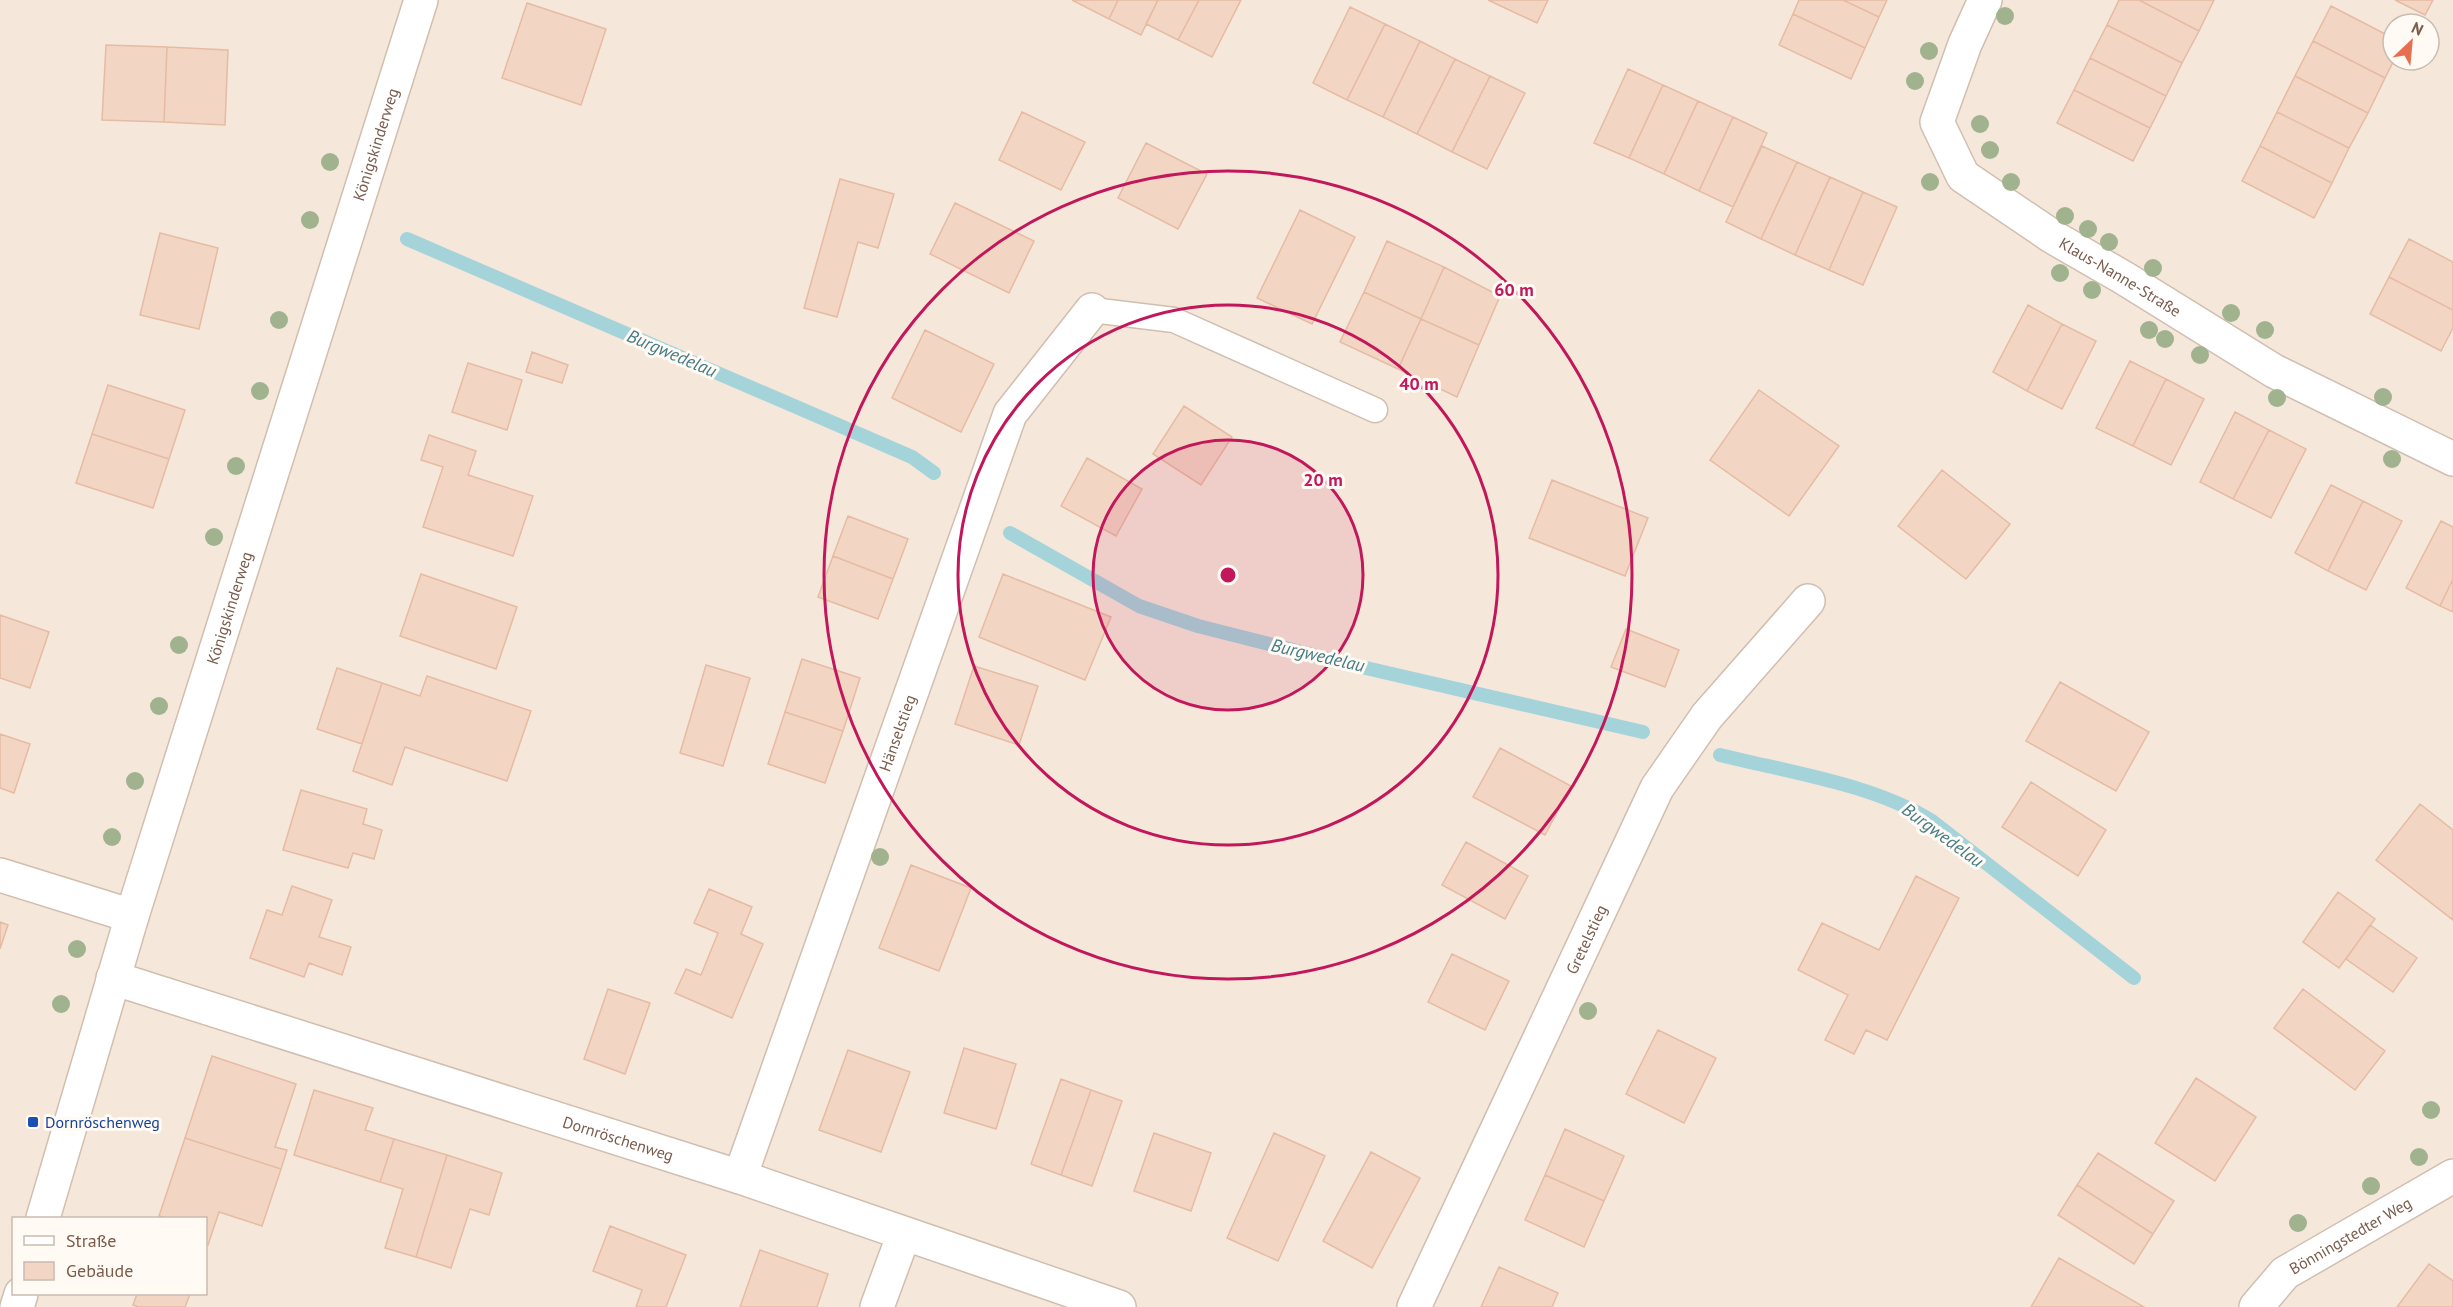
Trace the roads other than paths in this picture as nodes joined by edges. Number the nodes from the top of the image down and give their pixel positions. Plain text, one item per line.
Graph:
1 (421, 0) edge
2 (1985, 0) edge
3 (1092, 310) joint
4 (1375, 410) dead end
5 (2452, 456) edge
6 (1808, 601) dead end
7 (0, 875) edge
8 (132, 916) junction
9 (113, 978) junction
10 (2453, 1176) edge
11 (740, 1177) junction
12 (43, 1217) edge
13 (904, 1234) junction
14 (877, 1307) edge
15 (1119, 1307) edge
16 (1414, 1307) edge
17 (2256, 1307) edge

1 - 8 street, Königskinderweg
2 - 5 street, Klaus-Nanne-Straße
3 - 4 lane
3 - 11 street, Hänselstieg
6 - 16 street, Gretelstieg
7 - 8 street
8 - 9 street, Königskinderweg
9 - 11 street, Dornröschenweg
9 - 12 street, Königskinderweg
10 - 17 street, Bönningstedter Weg
11 - 13 street, Dornröschenweg
13 - 14 street
13 - 15 street, Dornröschenweg

